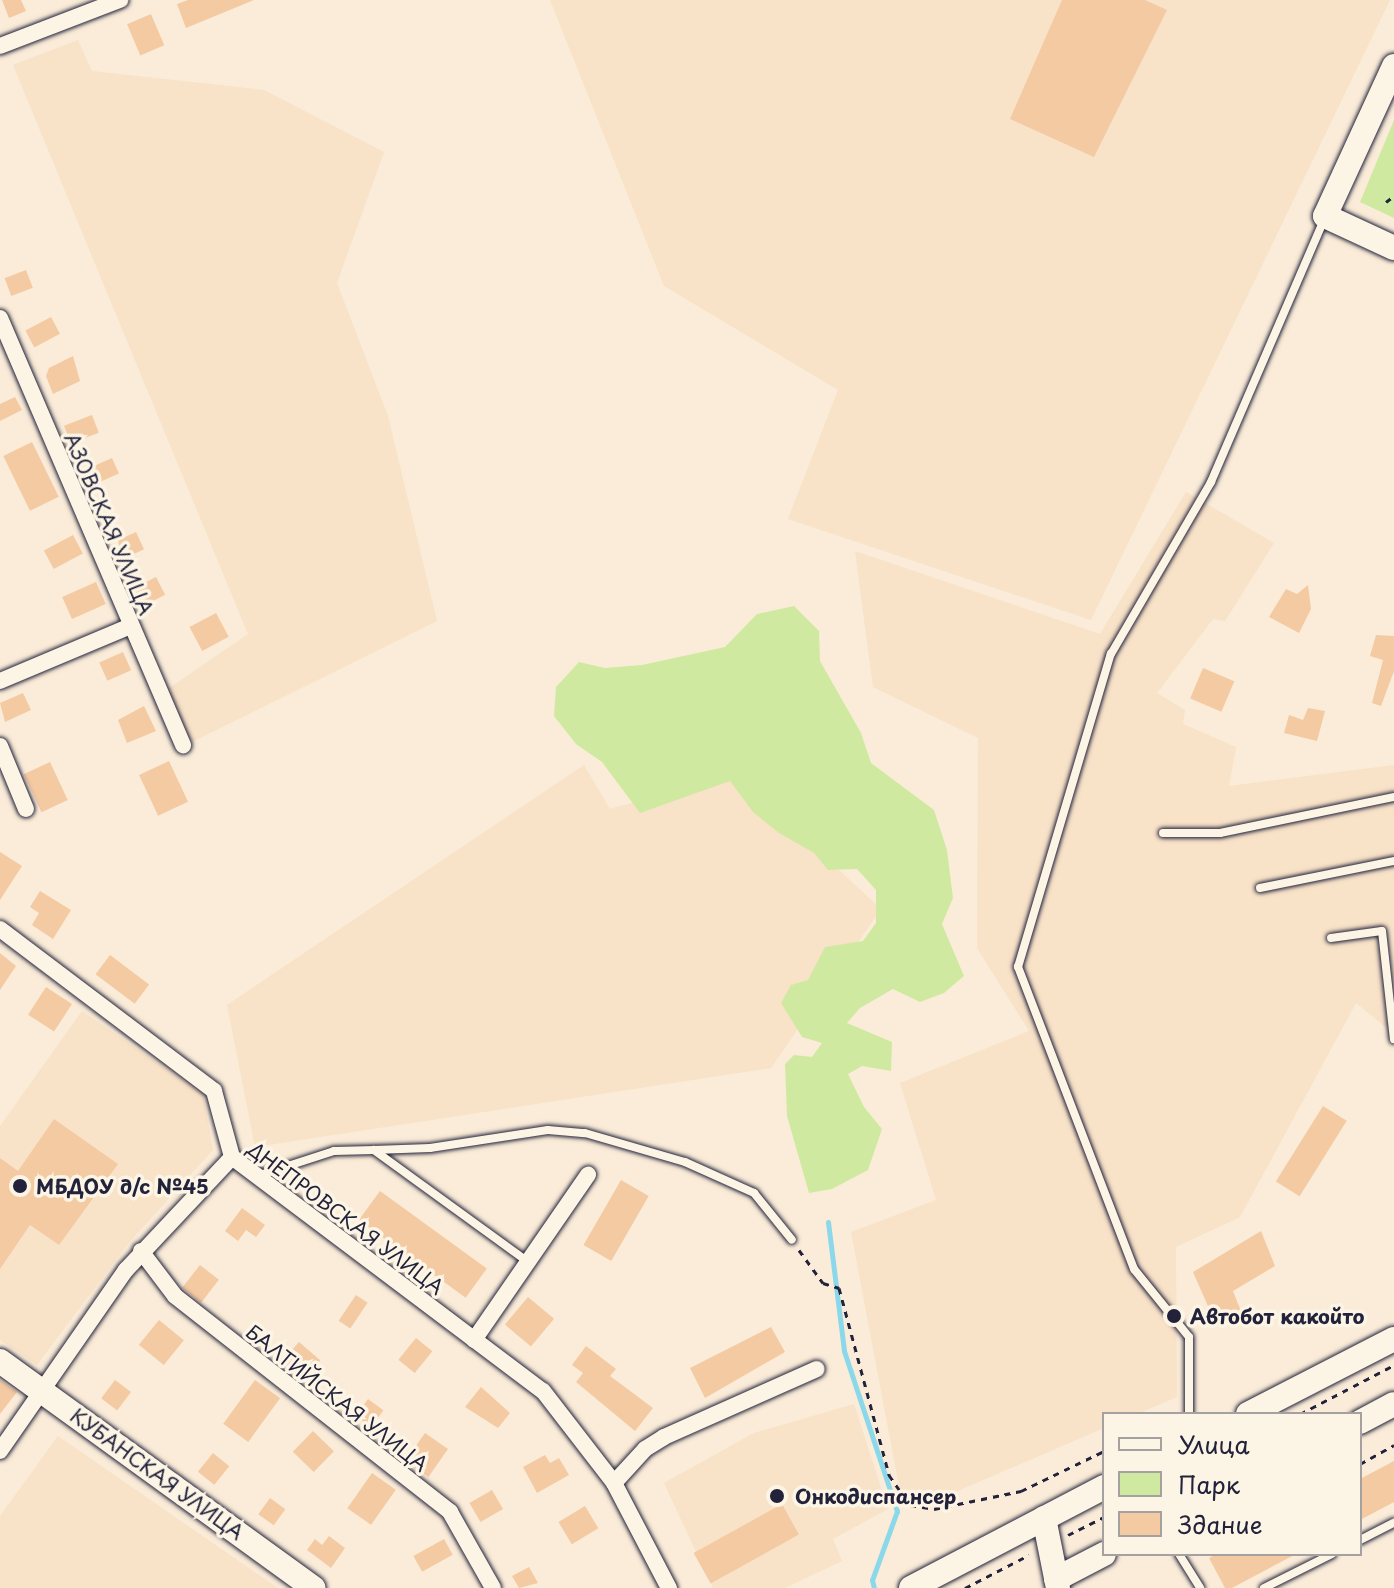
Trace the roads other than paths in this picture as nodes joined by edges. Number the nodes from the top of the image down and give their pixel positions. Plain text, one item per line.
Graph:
1 (120, 0) edge
2 (0, 46) edge
3 (1394, 66) edge
4 (1325, 216) junction
5 (1394, 248) edge
6 (0, 318) edge
7 (131, 626) junction
8 (0, 681) edge
9 (183, 745) dead end
10 (0, 746) edge
11 (1394, 797) edge
12 (26, 809) dead end
13 (1163, 833) dead end
14 (1394, 861) edge
15 (1260, 888) dead end
16 (0, 929) edge
17 (1331, 938) dead end
18 (1394, 1039) edge
19 (374, 1150) junction
20 (232, 1157) junction
21 (588, 1175) dead end
22 (256, 1177) junction
23 (792, 1240) road end
24 (141, 1251) junction
25 (528, 1262) junction
26 (1394, 1339) edge
27 (474, 1340) junction
28 (0, 1361) edge
29 (817, 1369) dead end
30 (43, 1392) junction
31 (1394, 1404) edge
32 (1189, 1412) edge
33 (1252, 1412) edge
34 (1362, 1421) edge
35 (0, 1451) edge
36 (614, 1483) junction
37 (1102, 1488) edge
38 (1044, 1518) junction
39 (1394, 1523) edge
40 (1362, 1539) edge
41 (1102, 1555) edge
42 (1180, 1556) edge
43 (1328, 1556) edge
44 (1057, 1583) edge
45 (314, 1588) edge
46 (493, 1588) edge
47 (669, 1588) edge
48 (911, 1588) edge
49 (1200, 1588) edge
50 (1264, 1588) edge

1 - 2 street
3 - 4 street
4 - 5 street
4 - 32 lane
6 - 7 street, АЗОВСКАЯ УЛИЦА
7 - 8 street
7 - 9 street, АЗОВСКАЯ УЛИЦА
10 - 12 street
11 - 13 lane
14 - 15 lane
16 - 20 street, ДНЕПРОВСКАЯ УЛИЦА
17 - 18 lane
19 - 22 lane
19 - 23 lane
19 - 25 lane
20 - 22 street, ДНЕПРОВСКАЯ УЛИЦА
20 - 24 street
21 - 25 street
22 - 27 street, ДНЕПРОВСКАЯ УЛИЦА
24 - 30 street
24 - 46 street, БАЛТИЙСКАЯ УЛИЦА
25 - 27 street
26 - 33 street
27 - 36 street, ДНЕПРОВСКАЯ УЛИЦА
28 - 30 street, КУБАНСКАЯ УЛИЦА
29 - 36 street
30 - 35 street
30 - 45 street, КУБАНСКАЯ УЛИЦА
31 - 34 street
36 - 47 street, ДНЕПРОВСКАЯ УЛИЦА
37 - 38 street
38 - 44 street
38 - 48 street
39 - 40 lane
41 - 44 street
42 - 49 lane
43 - 50 lane

